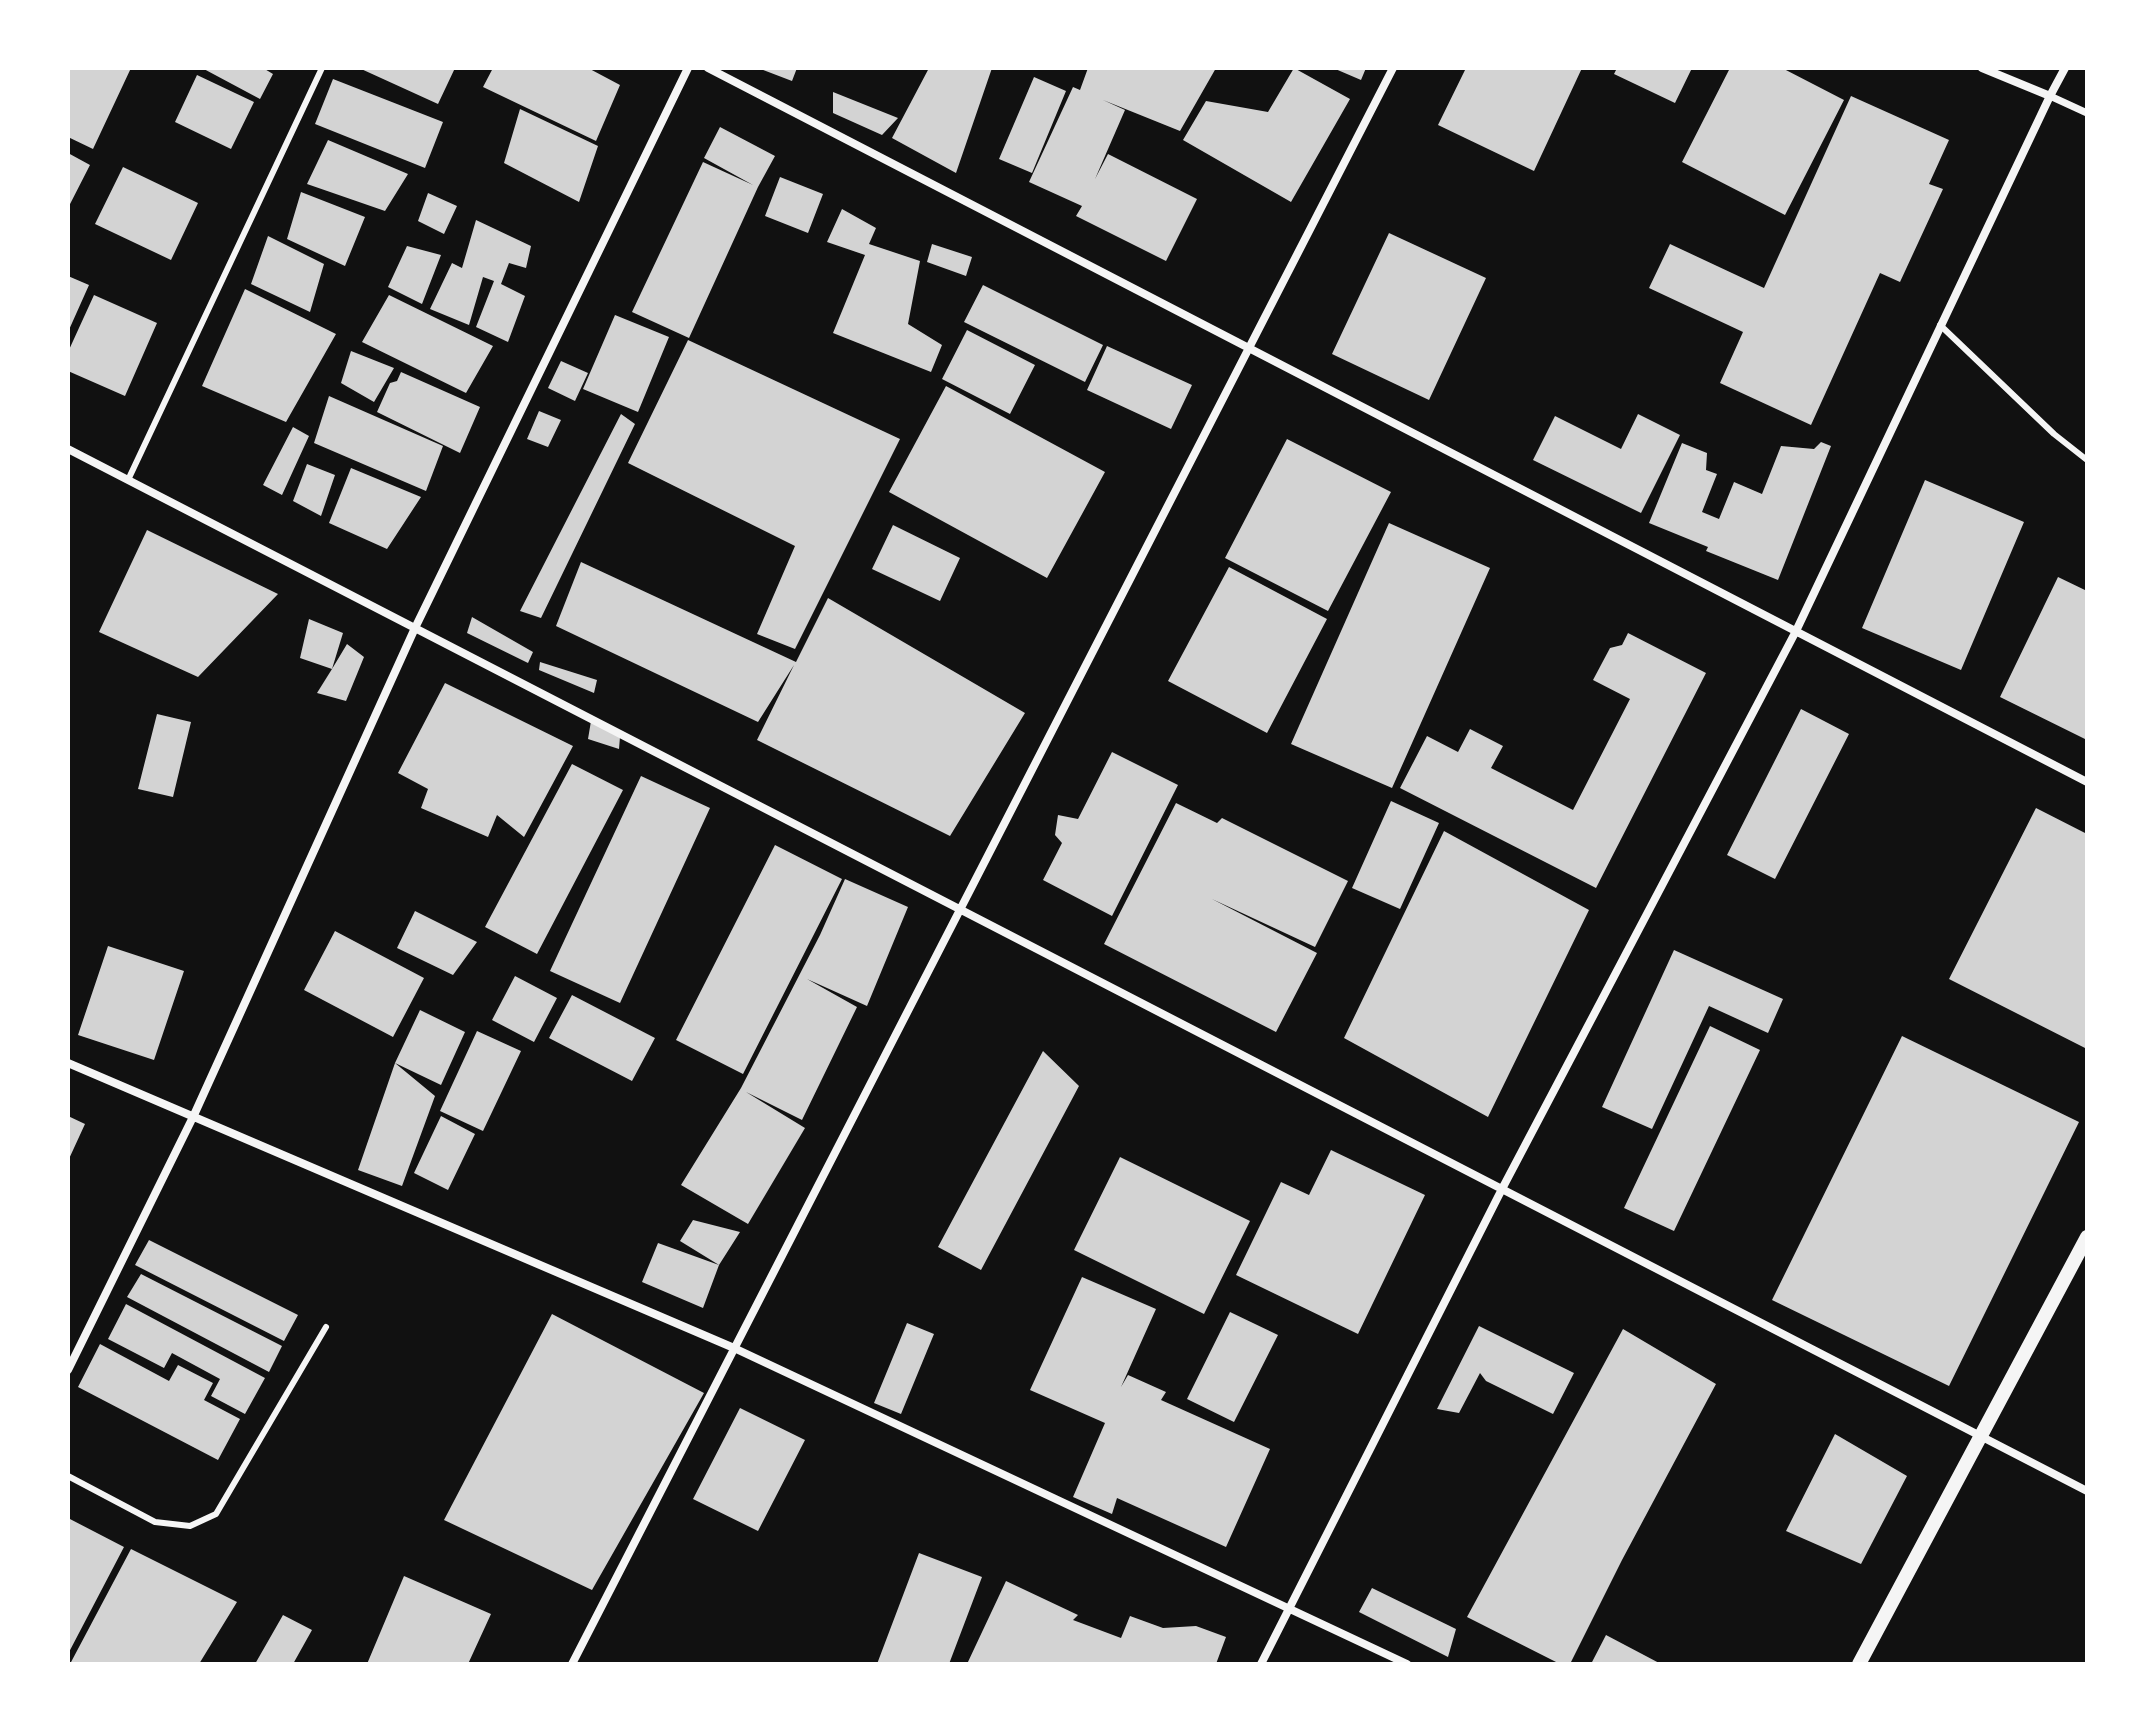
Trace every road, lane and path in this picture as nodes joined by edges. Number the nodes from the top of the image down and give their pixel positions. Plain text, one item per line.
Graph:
1 (322, 68) edge
2 (688, 68) edge
3 (708, 68) edge
4 (1393, 68) edge
5 (1982, 68) edge
6 (2065, 68) edge
7 (2050, 96) junction
8 (2087, 113) edge
9 (1940, 325) junction
10 (1249, 348) junction
11 (68, 449) edge
12 (2087, 460) edge
13 (128, 480) junction
14 (415, 628) junction
15 (1796, 631) junction
16 (2087, 782) edge
17 (960, 910) junction
18 (68, 1063) edge
19 (194, 1115) junction
20 (1502, 1189) junction
21 (2087, 1237) edge
22 (326, 1327) dead end
23 (734, 1348) junction
24 (68, 1370) edge
25 (1980, 1436) junction
26 (68, 1476) edge
27 (2087, 1491) edge
28 (1289, 1609) junction
29 (572, 1664) edge
30 (1261, 1664) edge
31 (1407, 1664) edge
32 (1859, 1664) edge

1 - 13 lane
2 - 14 street
3 - 10 street
4 - 10 street
5 - 7 street
6 - 7 street
7 - 8 street
7 - 9 street
9 - 12 lane
9 - 15 street
10 - 15 street
10 - 17 street
11 - 13 street
13 - 14 street
14 - 17 street
14 - 19 street
15 - 16 street
15 - 20 street
17 - 20 street
17 - 23 street
18 - 19 street
19 - 23 street
19 - 24 street
20 - 25 street
20 - 28 street
21 - 25 street
22 - 26 lane
23 - 28 street
23 - 29 street
25 - 27 street
25 - 32 street
28 - 30 street
28 - 31 street

